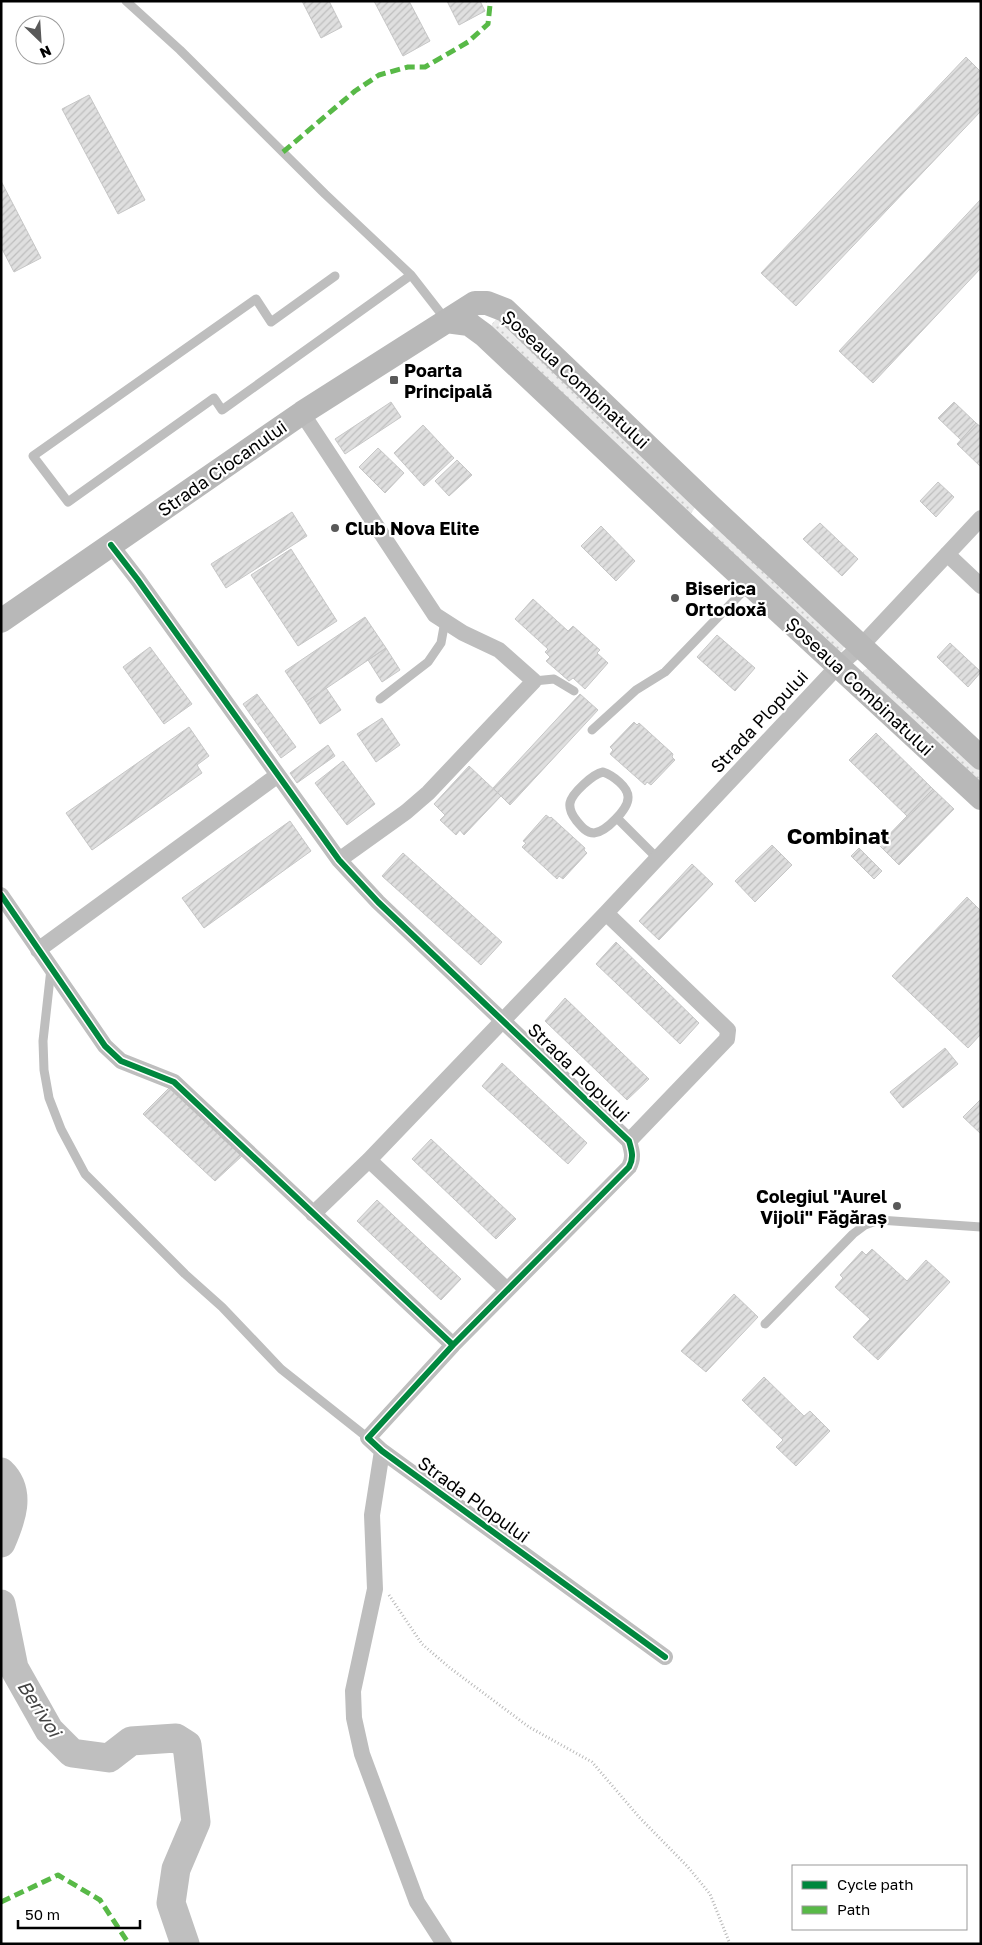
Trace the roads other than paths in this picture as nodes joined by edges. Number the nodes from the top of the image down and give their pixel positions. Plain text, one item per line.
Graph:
1 (126, 1) edge
2 (411, 275) junction
3 (335, 276) dead end
4 (446, 321) junction
5 (302, 413) junction
6 (711, 507) junction
7 (981, 518) edge
8 (690, 529) junction
9 (111, 545) junction
10 (947, 554) junction
11 (750, 585) junction
12 (981, 586) edge
13 (1, 621) edge
14 (445, 621) junction
15 (861, 646) junction
16 (838, 666) junction
17 (534, 681) junction
18 (574, 690) dead end
19 (380, 699) dead end
20 (592, 730) dead end
21 (981, 758) edge
22 (278, 775) junction
23 (981, 798) edge
24 (617, 818) junction
25 (658, 859) junction
26 (339, 860) junction
27 (1, 895) edge
28 (606, 913) junction
29 (38, 950) junction
30 (51, 968) junction
31 (503, 1020) junction
32 (629, 1141) junction
33 (369, 1160) junction
34 (313, 1214) junction
35 (981, 1227) edge
36 (506, 1289) junction
37 (765, 1324) dead end
38 (453, 1345) junction
39 (368, 1438) junction
40 (382, 1451) junction
41 (665, 1657) dead end
42 (444, 1944) edge

1 - 2 lane
2 - 3 lane
2 - 4 lane
4 - 5 main road, Strada Ciocanului
4 - 6 main road, Șoseaua Combinatului
4 - 8 main road, Șoseaua Combinatului
5 - 9 main road, Strada Ciocanului
5 - 14 street
6 - 8 main road
6 - 15 main road, Șoseaua Combinatului
7 - 10 street, Strada Plopului
8 - 11 main road, Șoseaua Combinatului
9 - 13 main road, Strada Ciocanului
9 - 22 street
10 - 12 street
10 - 15 street, Strada Plopului
11 - 16 main road, Șoseaua Combinatului
11 - 20 lane
14 - 17 street
14 - 19 lane
15 - 16 street, Strada Plopului
15 - 21 main road, Șoseaua Combinatului
16 - 23 main road, Șoseaua Combinatului
16 - 25 street, Strada Plopului
17 - 18 lane
17 - 26 street
22 - 26 street
22 - 29 street
24 - 24 lane
24 - 25 lane
25 - 28 street, Strada Plopului
26 - 31 street
27 - 29 street
28 - 31 street, Strada Plopului
28 - 32 street
29 - 30 street
30 - 34 street
30 - 39 lane
31 - 32 street, Strada Plopului
31 - 33 street, Strada Plopului
32 - 36 street, Strada Plopului
33 - 34 street, Strada Plopului
33 - 36 street
34 - 38 street
35 - 37 lane
36 - 38 street, Strada Plopului
38 - 39 street, Strada Plopului
39 - 40 street, Strada Plopului
40 - 41 street, Strada Plopului
40 - 42 street

